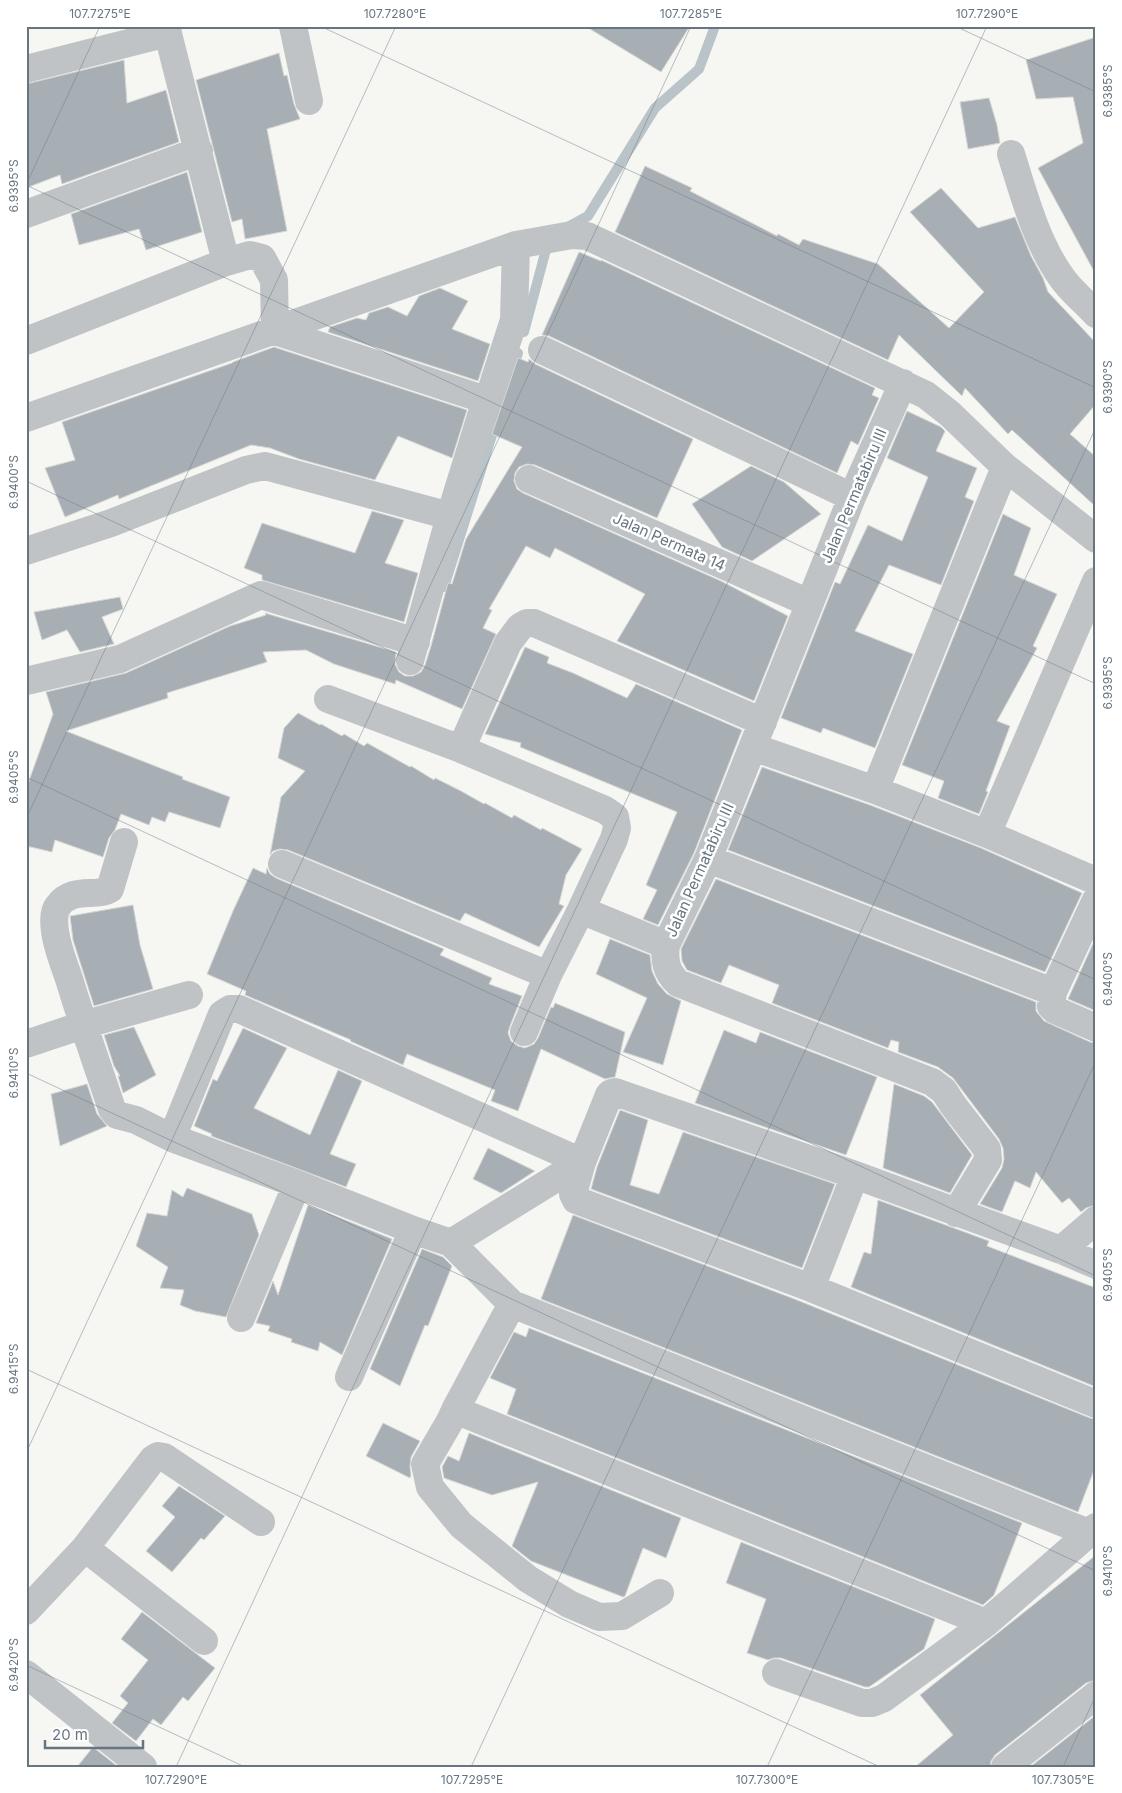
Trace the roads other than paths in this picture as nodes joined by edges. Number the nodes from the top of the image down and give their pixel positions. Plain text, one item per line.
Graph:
1 (293, 26) edge
2 (167, 29) edge
3 (26, 69) edge
4 (309, 101) dead end
5 (199, 152) junction
6 (1011, 154) dead end
7 (26, 214) edge
8 (516, 245) junction
9 (226, 262) junction
10 (1096, 314) edge
11 (275, 332) junction
12 (26, 341) edge
13 (542, 350) dead end
14 (903, 384) junction
15 (486, 400) junction
16 (26, 418) edge
17 (1005, 467) junction
18 (529, 479) dead end
19 (852, 497) junction
20 (450, 516) junction
21 (1096, 539) edge
22 (26, 551) edge
23 (1096, 581) edge
24 (809, 603) junction
25 (26, 681) edge
26 (328, 699) dead end
27 (763, 722) junction
28 (754, 747) junction
29 (462, 749) junction
30 (875, 790) junction
31 (987, 834) junction
32 (124, 842) dead end
33 (708, 859) junction
34 (282, 864) dead end
35 (1095, 897) edge
36 (581, 910) junction
37 (666, 945) junction
38 (548, 975) junction
39 (1053, 992) junction
40 (189, 996) dead end
41 (83, 1025) junction
42 (1096, 1028) edge
43 (524, 1032) dead end
44 (26, 1044) edge
45 (172, 1138) junction
46 (582, 1162) junction
47 (855, 1174) junction
48 (297, 1184) junction
49 (956, 1213) junction
50 (1096, 1220) edge
51 (413, 1230) junction
52 (451, 1243) junction
53 (1061, 1250) junction
54 (1096, 1265) edge
55 (811, 1288) junction
56 (512, 1304) junction
57 (241, 1318) dead end
58 (349, 1377) dead end
59 (1096, 1404) edge
60 (455, 1410) junction
61 (261, 1522) dead end
62 (1092, 1530) edge
63 (85, 1548) junction
64 (660, 1593) dead end
65 (26, 1611) edge
66 (986, 1623) junction
67 (204, 1641) dead end
68 (776, 1673) dead end
69 (26, 1674) edge
70 (1096, 1695) edge
71 (143, 1767) edge
72 (1006, 1767) edge

1 - 4 street
2 - 3 street
2 - 5 street
5 - 7 street
5 - 9 street
6 - 10 street
8 - 11 street
8 - 14 street
8 - 15 street
9 - 11 street
9 - 12 street
11 - 15 street
11 - 16 street
13 - 19 street
14 - 17 street
14 - 19 street, Jalan Permatabiru III
15 - 20 street
17 - 21 street
17 - 30 street
18 - 24 street, Jalan Permata 14
19 - 24 street, Jalan Permatabiru III
20 - 22 street
20 - 25 street
23 - 31 street
24 - 27 street, Jalan Permatabiru III
26 - 29 street
27 - 28 street, Jalan Permatabiru III
27 - 29 street
28 - 30 street
28 - 33 street, Jalan Permatabiru III
29 - 36 street
30 - 31 street
31 - 35 street
32 - 41 street
33 - 37 street, Jalan Permatabiru III
33 - 39 street
34 - 38 street
35 - 39 street
36 - 37 street
36 - 38 street
37 - 49 street, Jalan Permatabiru III
38 - 43 street
39 - 42 street
40 - 41 street
41 - 44 street
41 - 45 street
45 - 46 street
45 - 48 street
46 - 47 street
46 - 52 street
46 - 55 street
47 - 49 street
47 - 55 street
48 - 51 street
48 - 57 street
49 - 53 street
50 - 53 street
51 - 52 street
51 - 58 street
52 - 56 street
53 - 54 street
55 - 59 street
56 - 60 street
56 - 62 street
60 - 64 street
60 - 66 street
61 - 63 street
62 - 66 street
63 - 65 street
63 - 67 street
66 - 68 street
69 - 71 street
70 - 72 street

